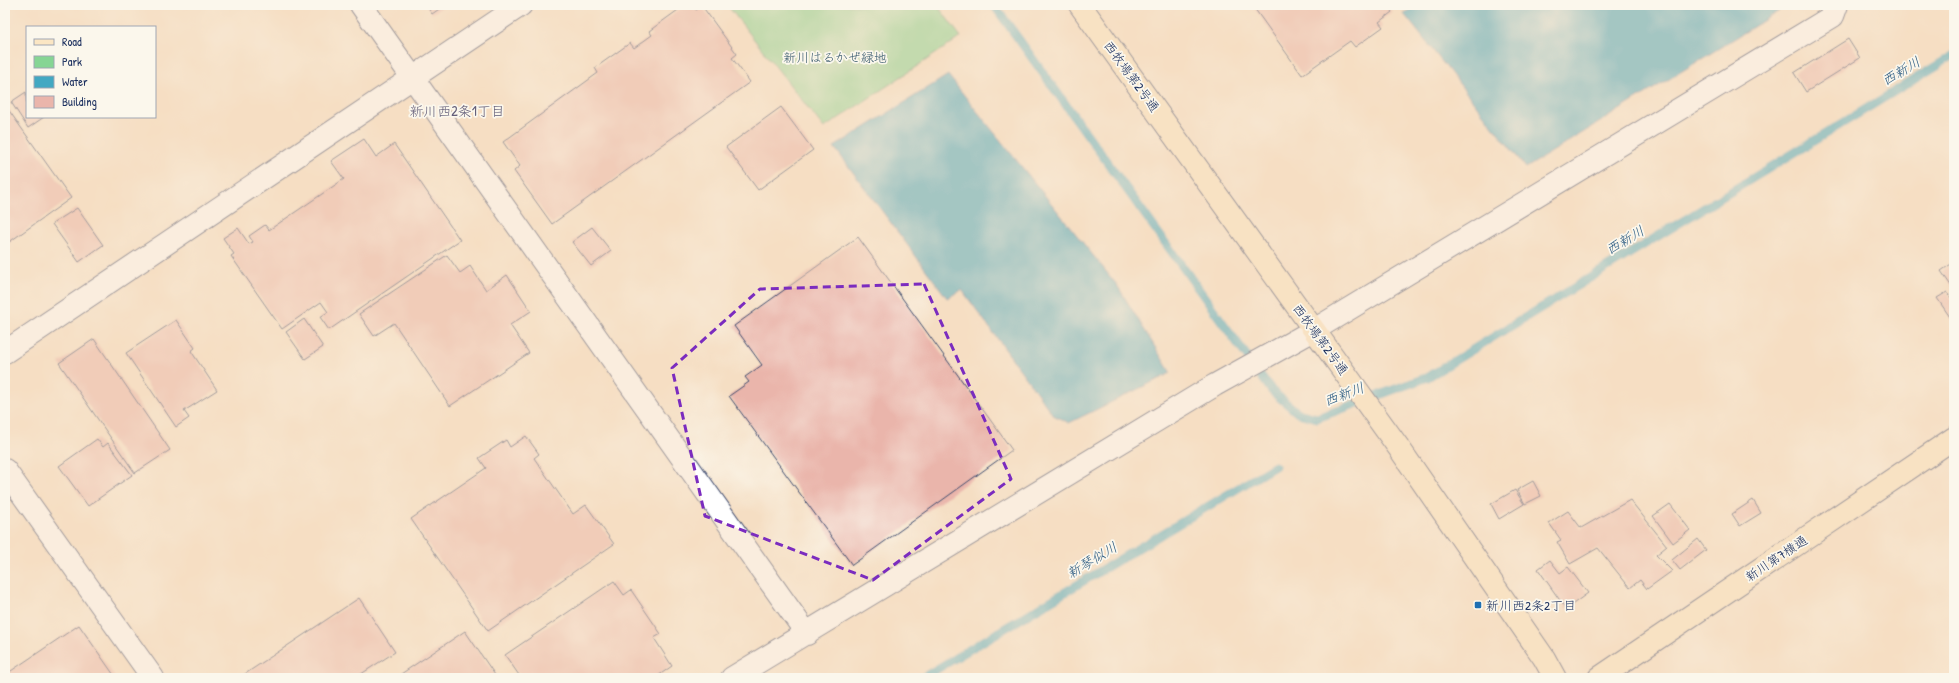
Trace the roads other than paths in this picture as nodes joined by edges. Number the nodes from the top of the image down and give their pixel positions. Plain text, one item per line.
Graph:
1 (361, 5) edge
2 (520, 5) edge
3 (1080, 5) edge
4 (1837, 5) edge
5 (413, 78) junction
6 (1314, 330) junction
7 (5, 352) edge
8 (1954, 438) edge
9 (5, 470) edge
10 (807, 634) junction
11 (153, 678) edge
12 (732, 678) edge
13 (1555, 678) edge
14 (1599, 678) edge

1 - 5 street
2 - 5 street
3 - 6 street, 西牧場第2号通
4 - 6 street
5 - 7 street
5 - 10 street
6 - 10 street
6 - 13 street, 西牧場第2号通
8 - 14 street, 新川第7横通
9 - 11 street
10 - 12 street

